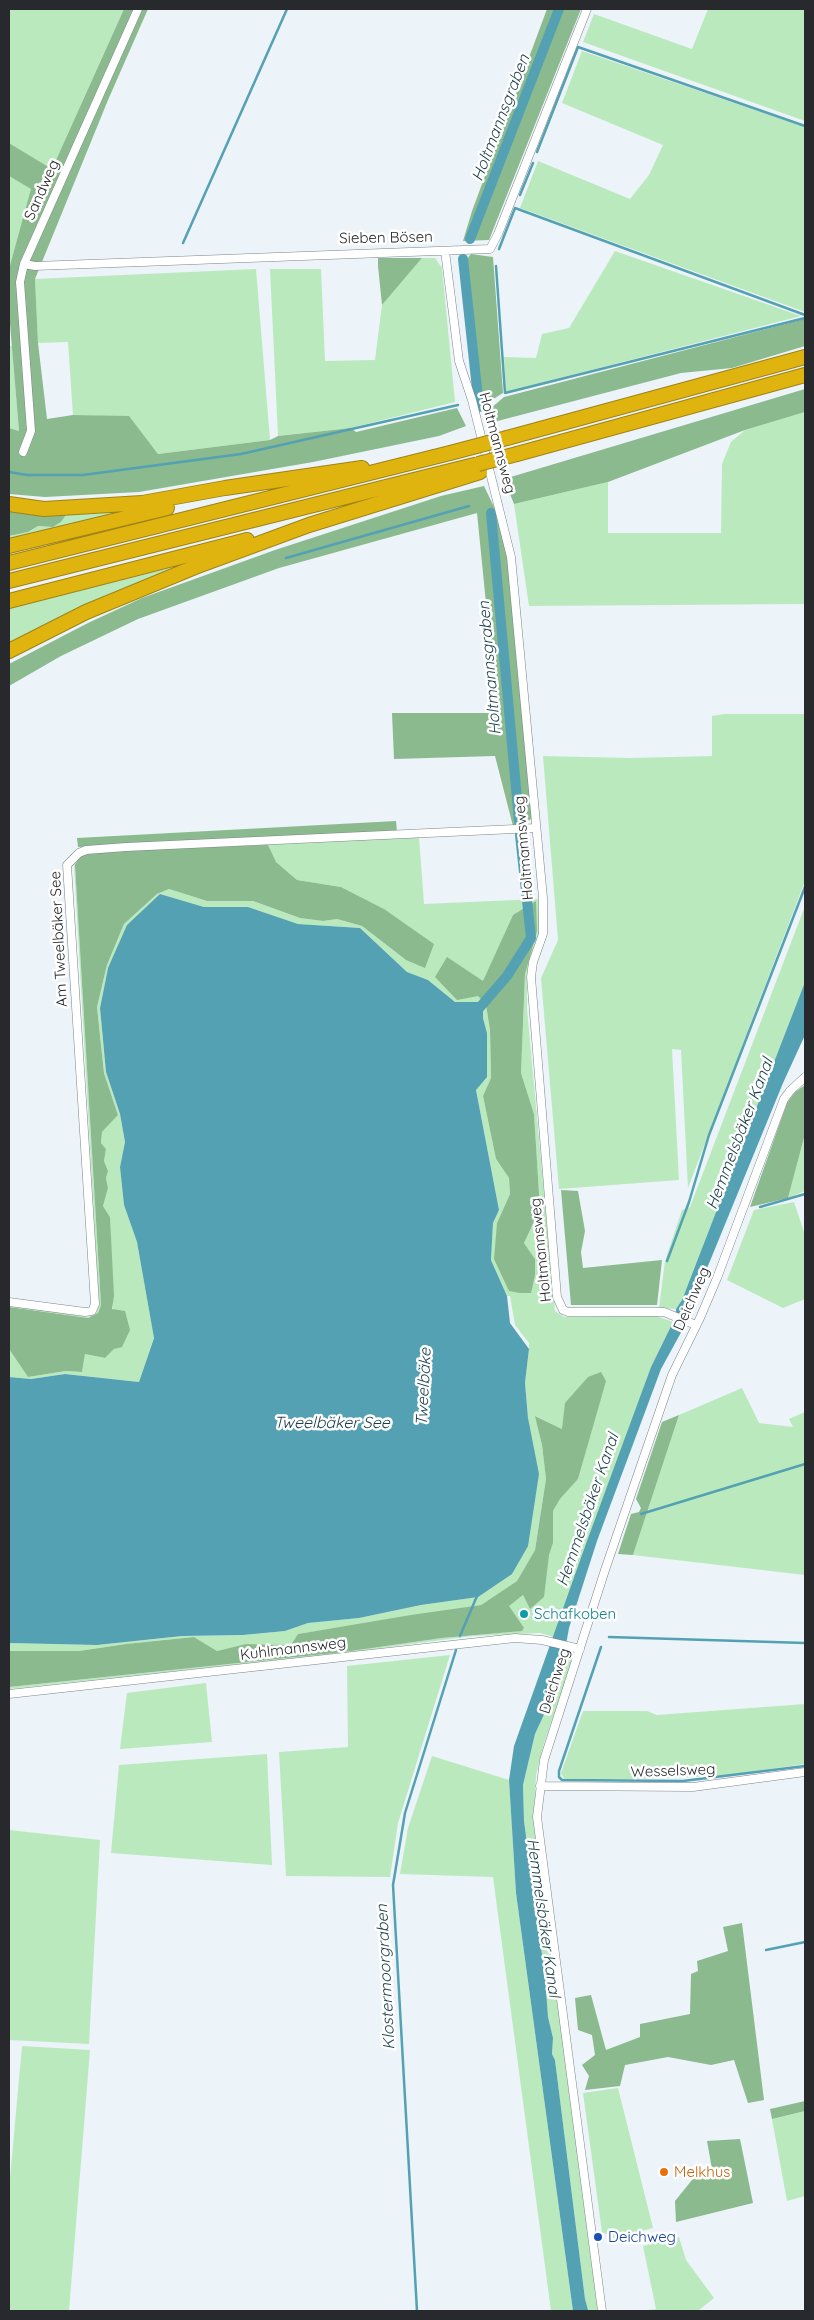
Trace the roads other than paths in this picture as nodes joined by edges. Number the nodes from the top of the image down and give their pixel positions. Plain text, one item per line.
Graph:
1 (138, 9) edge
2 (587, 9) edge
3 (445, 251) junction
4 (24, 264) junction
5 (805, 357) edge
6 (805, 375) edge
7 (24, 452) dead end
8 (450, 454) junction
9 (479, 468) junction
10 (260, 484) junction
11 (9, 504) edge
12 (309, 525) junction
13 (9, 546) edge
14 (9, 563) edge
15 (9, 581) edge
16 (9, 601) edge
17 (9, 651) edge
18 (536, 828) junction
19 (805, 1078) edge
20 (9, 1302) edge
21 (696, 1325) junction
22 (576, 1648) junction
23 (9, 1694) edge
24 (805, 1772) edge
25 (540, 1786) junction
26 (602, 2311) edge

1 - 4 street, Sandweg
2 - 3 street, Sieben Bösen
3 - 4 street, Sieben Bösen
3 - 18 street, Holtmannsweg
4 - 7 street, Sandweg
5 - 8 highway, bridge
6 - 9 highway, bridge
8 - 10 highway
8 - 14 highway
9 - 12 highway
9 - 15 highway
10 - 11 highway
10 - 13 highway
12 - 16 highway
12 - 17 highway
18 - 20 street, Am Tweelbäker See
18 - 21 street, Holtmannsweg
19 - 21 street, Deichweg
21 - 22 street, Deichweg
22 - 23 street, Kuhlmannsweg
22 - 25 street, Deichweg
24 - 25 street, Wesselsweg
25 - 26 street, Deichweg

